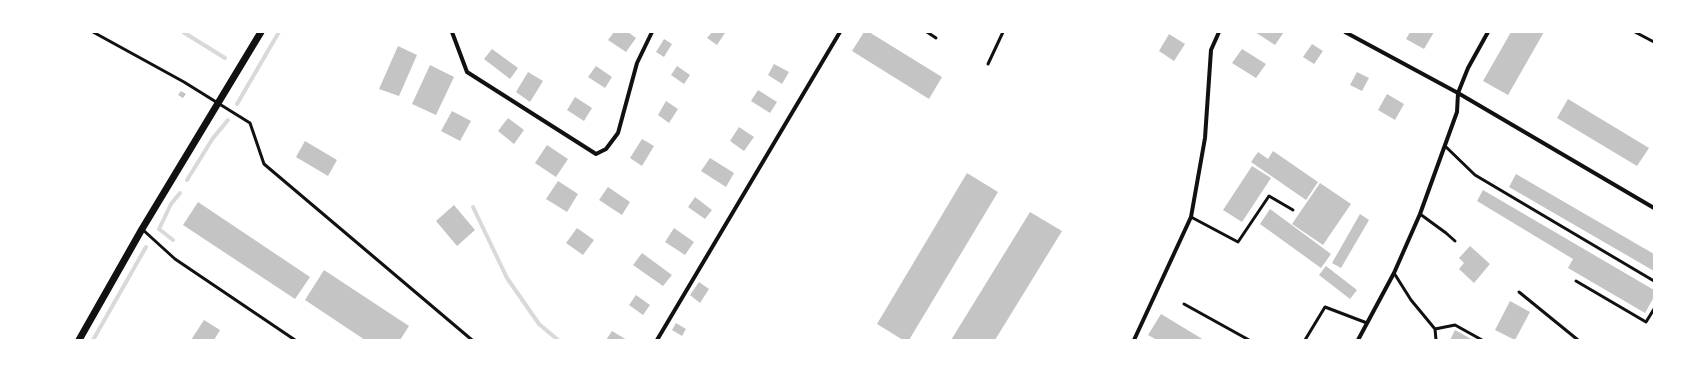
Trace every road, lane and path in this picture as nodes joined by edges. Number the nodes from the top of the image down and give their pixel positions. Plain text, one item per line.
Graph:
1 (93, 32) edge
2 (261, 32) edge
3 (452, 32) edge
4 (652, 32) edge
5 (840, 32) edge
6 (927, 32) edge
7 (1003, 32) edge
8 (1219, 32) edge
9 (1345, 32) edge
10 (1488, 32) edge
11 (1634, 32) edge
12 (936, 38) dead end
13 (1654, 42) edge
14 (988, 64) dead end
15 (1458, 93) junction
16 (218, 104) junction
17 (1444, 146) junction
18 (1654, 208) edge
19 (1293, 210) dead end
20 (1420, 214) junction
21 (1191, 217) junction
22 (142, 229) junction
23 (1455, 241) dead end
24 (1394, 273) junction
25 (1576, 281) dead end
26 (1654, 281) edge
27 (1519, 292) dead end
28 (1184, 304) dead end
29 (1654, 309) edge
30 (1366, 323) junction
31 (1435, 329) junction
32 (79, 340) edge
33 (295, 340) edge
34 (472, 340) edge
35 (658, 340) edge
36 (1134, 340) edge
37 (1248, 340) edge
38 (1305, 340) edge
39 (1358, 340) edge
40 (1436, 340) edge
41 (1482, 340) edge
42 (1578, 340) edge

1 - 16 lane
2 - 16 street
3 - 4 street
5 - 35 street
6 - 12 lane
7 - 14 lane
8 - 21 street
9 - 15 street
10 - 15 street
11 - 13 lane
15 - 17 street
15 - 18 street
16 - 22 street
16 - 34 lane
17 - 20 street
17 - 26 lane
19 - 21 lane
20 - 23 lane
20 - 24 street
21 - 36 street
22 - 32 street
22 - 33 lane
24 - 30 street
24 - 31 lane
25 - 29 lane
27 - 42 lane
28 - 37 lane
30 - 38 lane
30 - 39 street
31 - 40 lane
31 - 41 lane

